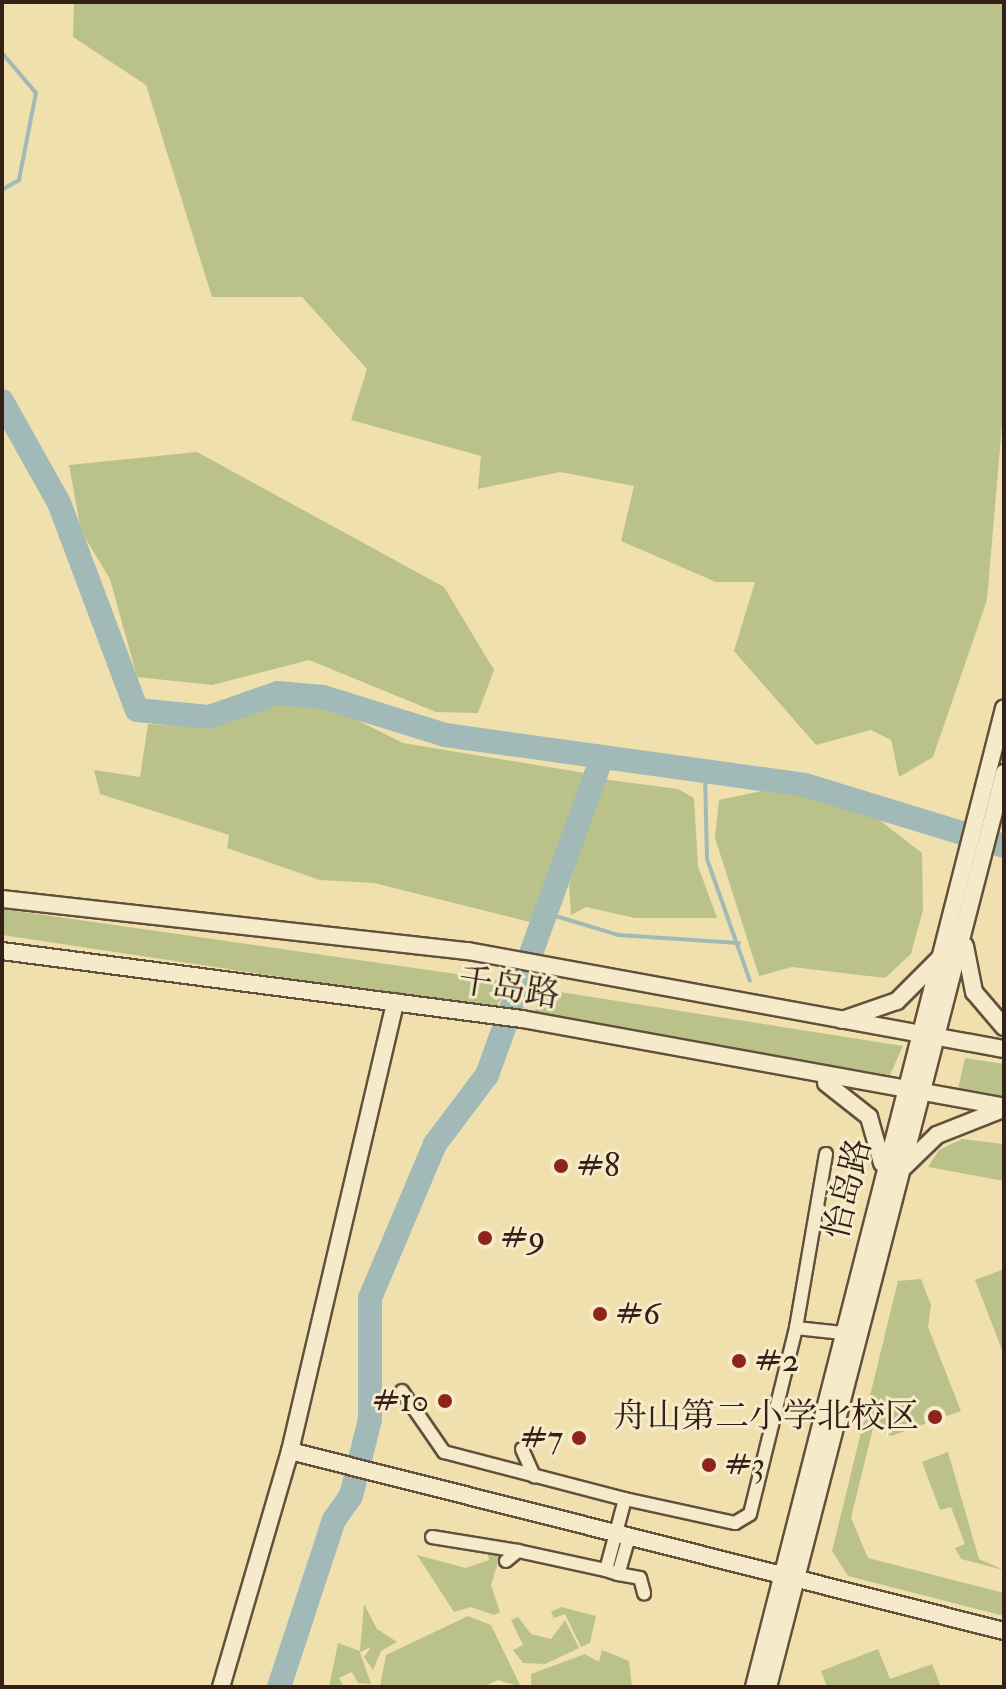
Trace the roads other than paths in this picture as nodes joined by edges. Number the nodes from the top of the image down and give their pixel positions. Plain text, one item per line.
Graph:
1 (1004, 708) edge
2 (1004, 773) edge
3 (971, 875) junction
4 (2, 899) edge
5 (966, 930) junction
6 (946, 949) junction
7 (2, 951) edge
8 (395, 1002) junction
9 (839, 1021) junction
10 (1004, 1027) edge
11 (930, 1038) junction
12 (1004, 1049) edge
13 (806, 1073) junction
14 (911, 1093) junction
15 (1004, 1108) edge
16 (826, 1154) dead end
17 (890, 1175) junction
18 (796, 1328) junction
19 (843, 1333) junction
20 (402, 1391) dead end
21 (522, 1449) dead end
22 (290, 1451) junction
23 (534, 1476) junction
24 (625, 1499) junction
25 (432, 1537) dead end
26 (622, 1538) junction
27 (518, 1551) junction
28 (506, 1561) dead end
29 (612, 1572) junction
30 (788, 1578) junction
31 (644, 1593) dead end
32 (1004, 1631) edge
33 (221, 1687) edge
34 (754, 1687) edge
35 (768, 1687) edge

1 - 3 street
2 - 3 street
3 - 5 street
3 - 6 street
4 - 9 street, 千岛路
5 - 10 street
5 - 11 street
6 - 9 street
6 - 11 street
7 - 8 street, 千岛路
8 - 13 street, 千岛路
8 - 22 street
9 - 11 street, 千岛路
11 - 12 street, 千岛路
11 - 14 street, 怡岛路
13 - 14 street, 千岛路
13 - 17 street
14 - 15 street, 千岛路
14 - 17 street, 怡岛路
15 - 17 street
16 - 18 street
17 - 19 street, 怡岛路
17 - 30 street
18 - 19 street
18 - 24 street
19 - 30 street, 怡岛路
20 - 23 street
21 - 23 street
22 - 26 street
22 - 33 street
23 - 24 street
24 - 26 street
25 - 27 street
26 - 29 street
26 - 30 street
27 - 28 street
27 - 29 street
29 - 31 street
30 - 32 street
30 - 34 street, 怡岛路
30 - 35 street

